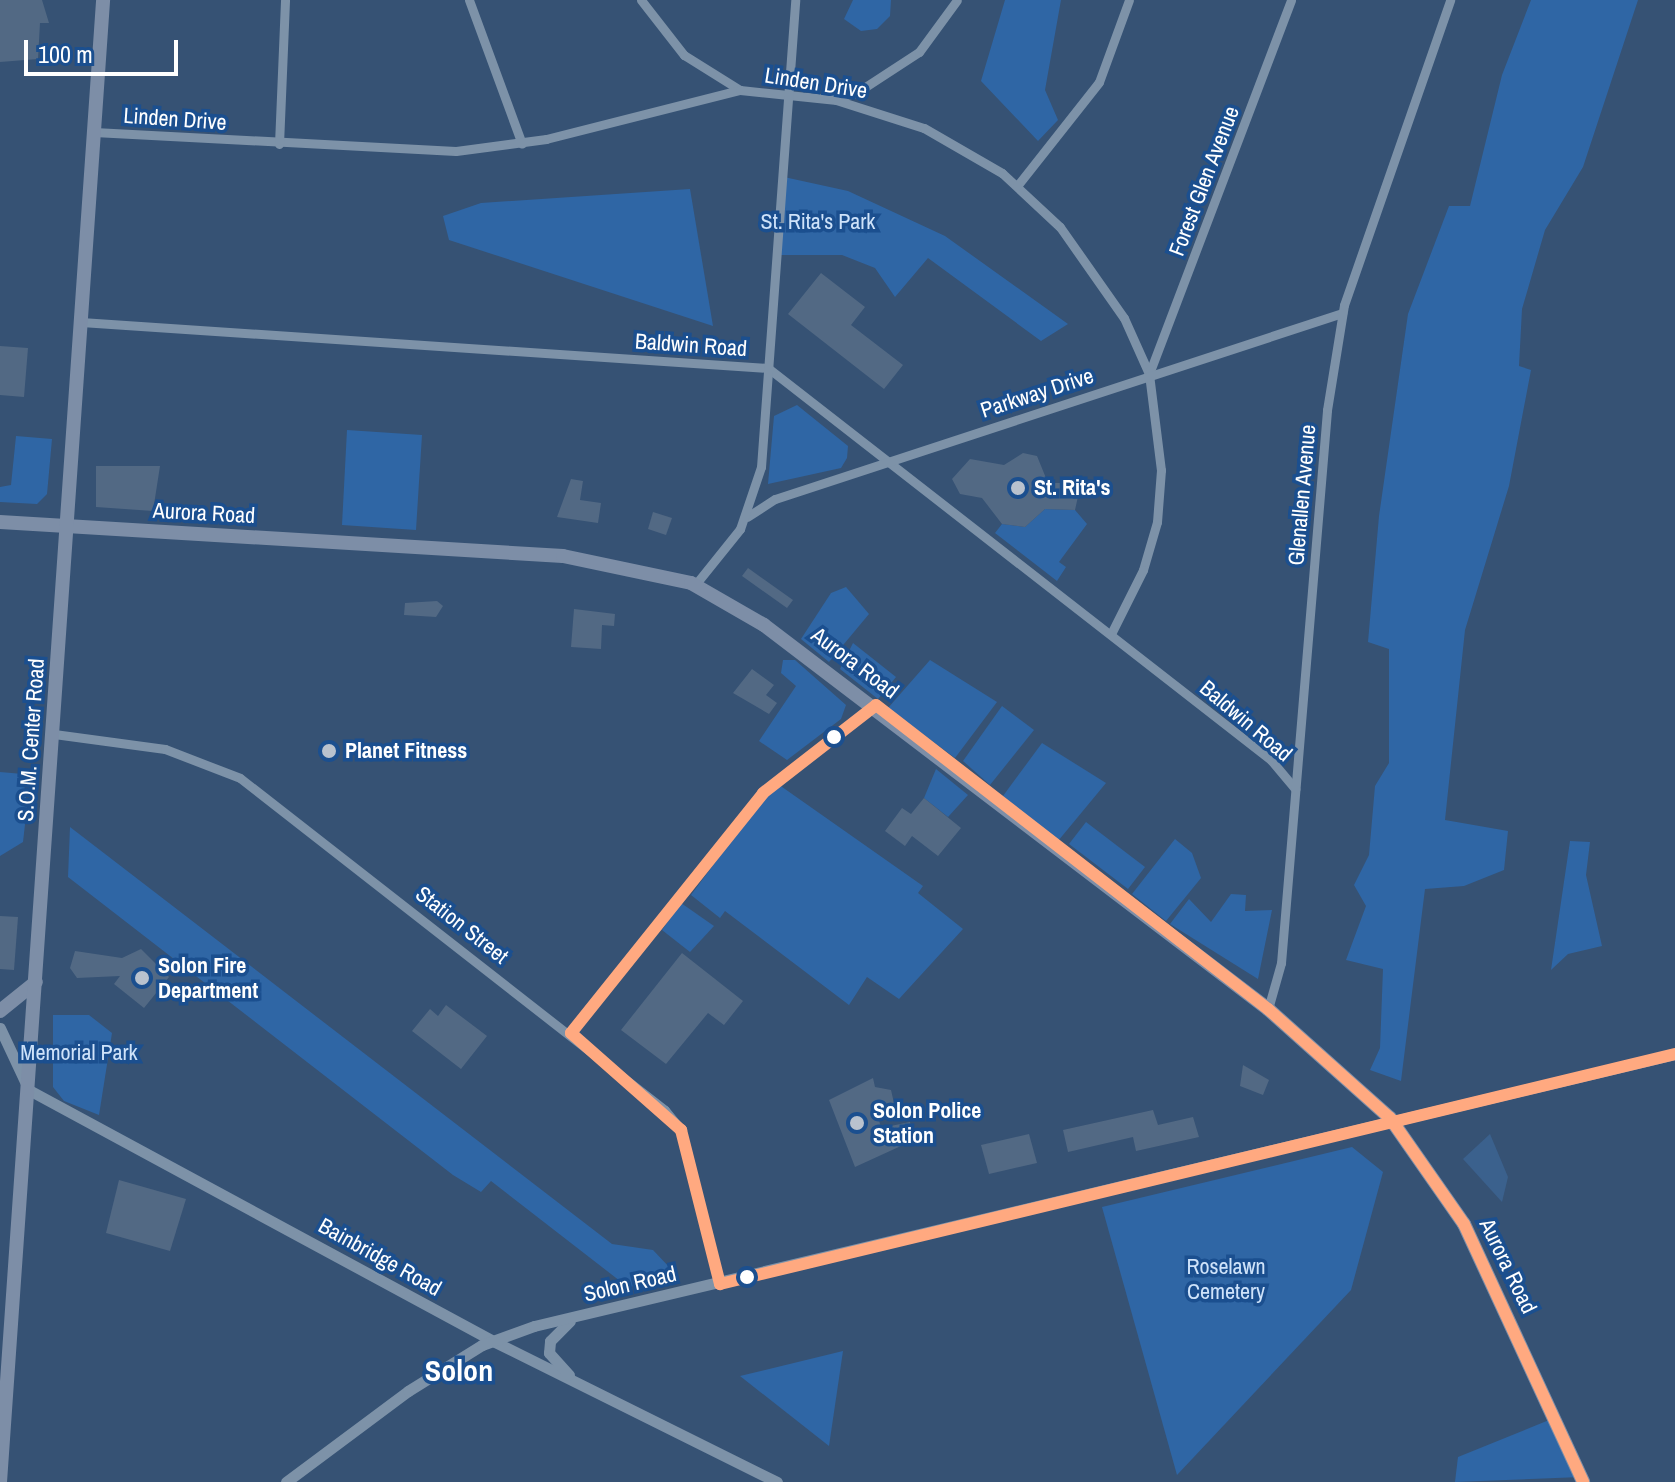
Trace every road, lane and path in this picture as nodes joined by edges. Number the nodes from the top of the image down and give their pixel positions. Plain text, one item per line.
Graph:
1 (103, 0) edge
2 (285, 0) edge
3 (469, 0) edge
4 (641, 0) edge
5 (795, 0) edge
6 (957, 0) edge
7 (1129, 0) edge
8 (1291, 0) edge
9 (1450, 0) edge
10 (740, 90) junction
11 (789, 93) junction
12 (829, 99) junction
13 (94, 132) junction
14 (279, 144) junction
15 (522, 144) junction
16 (1017, 186) junction
17 (1342, 313) junction
18 (81, 322) junction
19 (768, 368) junction
20 (1149, 374) junction
21 (883, 463) junction
22 (747, 517) junction
23 (0, 522) edge
24 (67, 528) junction
25 (695, 585) junction
26 (1111, 634) junction
27 (876, 705) junction
28 (54, 734) junction
29 (1295, 789) junction
30 (36, 982) junction
31 (1268, 1009) junction
32 (0, 1011) edge
33 (0, 1028) edge
34 (571, 1033) junction
35 (1675, 1054) edge
36 (29, 1090) junction
37 (1395, 1125) junction
38 (720, 1284) junction
39 (574, 1318) junction
40 (493, 1341) junction
41 (580, 1385) junction
42 (0, 1482) edge
43 (286, 1482) edge
44 (777, 1482) edge
45 (1583, 1482) edge

1 - 13 main road, S.O.M. Center Road
2 - 14 street
3 - 15 street
4 - 10 street
5 - 11 street
6 - 12 street
7 - 16 street
8 - 20 street, Forest Glen Avenue
9 - 17 street, Glenallen Avenue
10 - 11 street, Linden Drive
10 - 15 street, Linden Drive
11 - 12 street, Linden Drive
11 - 19 street
12 - 16 street, Linden Drive
13 - 14 street, Linden Drive
13 - 18 main road, S.O.M. Center Road
14 - 15 street, Linden Drive
16 - 20 street, Linden Drive
17 - 20 street, Parkway Drive
17 - 29 street, Glenallen Avenue
18 - 19 street, Baldwin Road
18 - 24 main road, S.O.M. Center Road
19 - 21 street, Baldwin Road
19 - 22 street
20 - 21 street, Parkway Drive
20 - 26 street, Linden Drive
21 - 22 street, Parkway Drive
21 - 26 street, Baldwin Road
22 - 25 street
23 - 24 main road, Aurora Road
24 - 25 main road, Aurora Road
24 - 28 main road, S.O.M. Center Road
25 - 27 main road, Aurora Road
26 - 29 street, Baldwin Road
27 - 31 main road, Aurora Road
27 - 34 street
28 - 30 main road, S.O.M. Center Road
28 - 34 street, Station Street
29 - 31 street, Glenallen Avenue
30 - 32 main road
30 - 36 main road, S.O.M. Center Road
31 - 37 main road, Aurora Road
33 - 36 street
34 - 38 street, Station Street
35 - 37 street, Solon Road
36 - 40 street, Bainbridge Road
36 - 42 main road, S.O.M. Center Road
37 - 38 street, Solon Road
37 - 45 main road, Aurora Road
38 - 39 street, Solon Road
39 - 40 street, Solon Road
39 - 41 street
40 - 41 street, Bainbridge Road
40 - 43 street, Solon Road
41 - 44 street, Bainbridge Road

